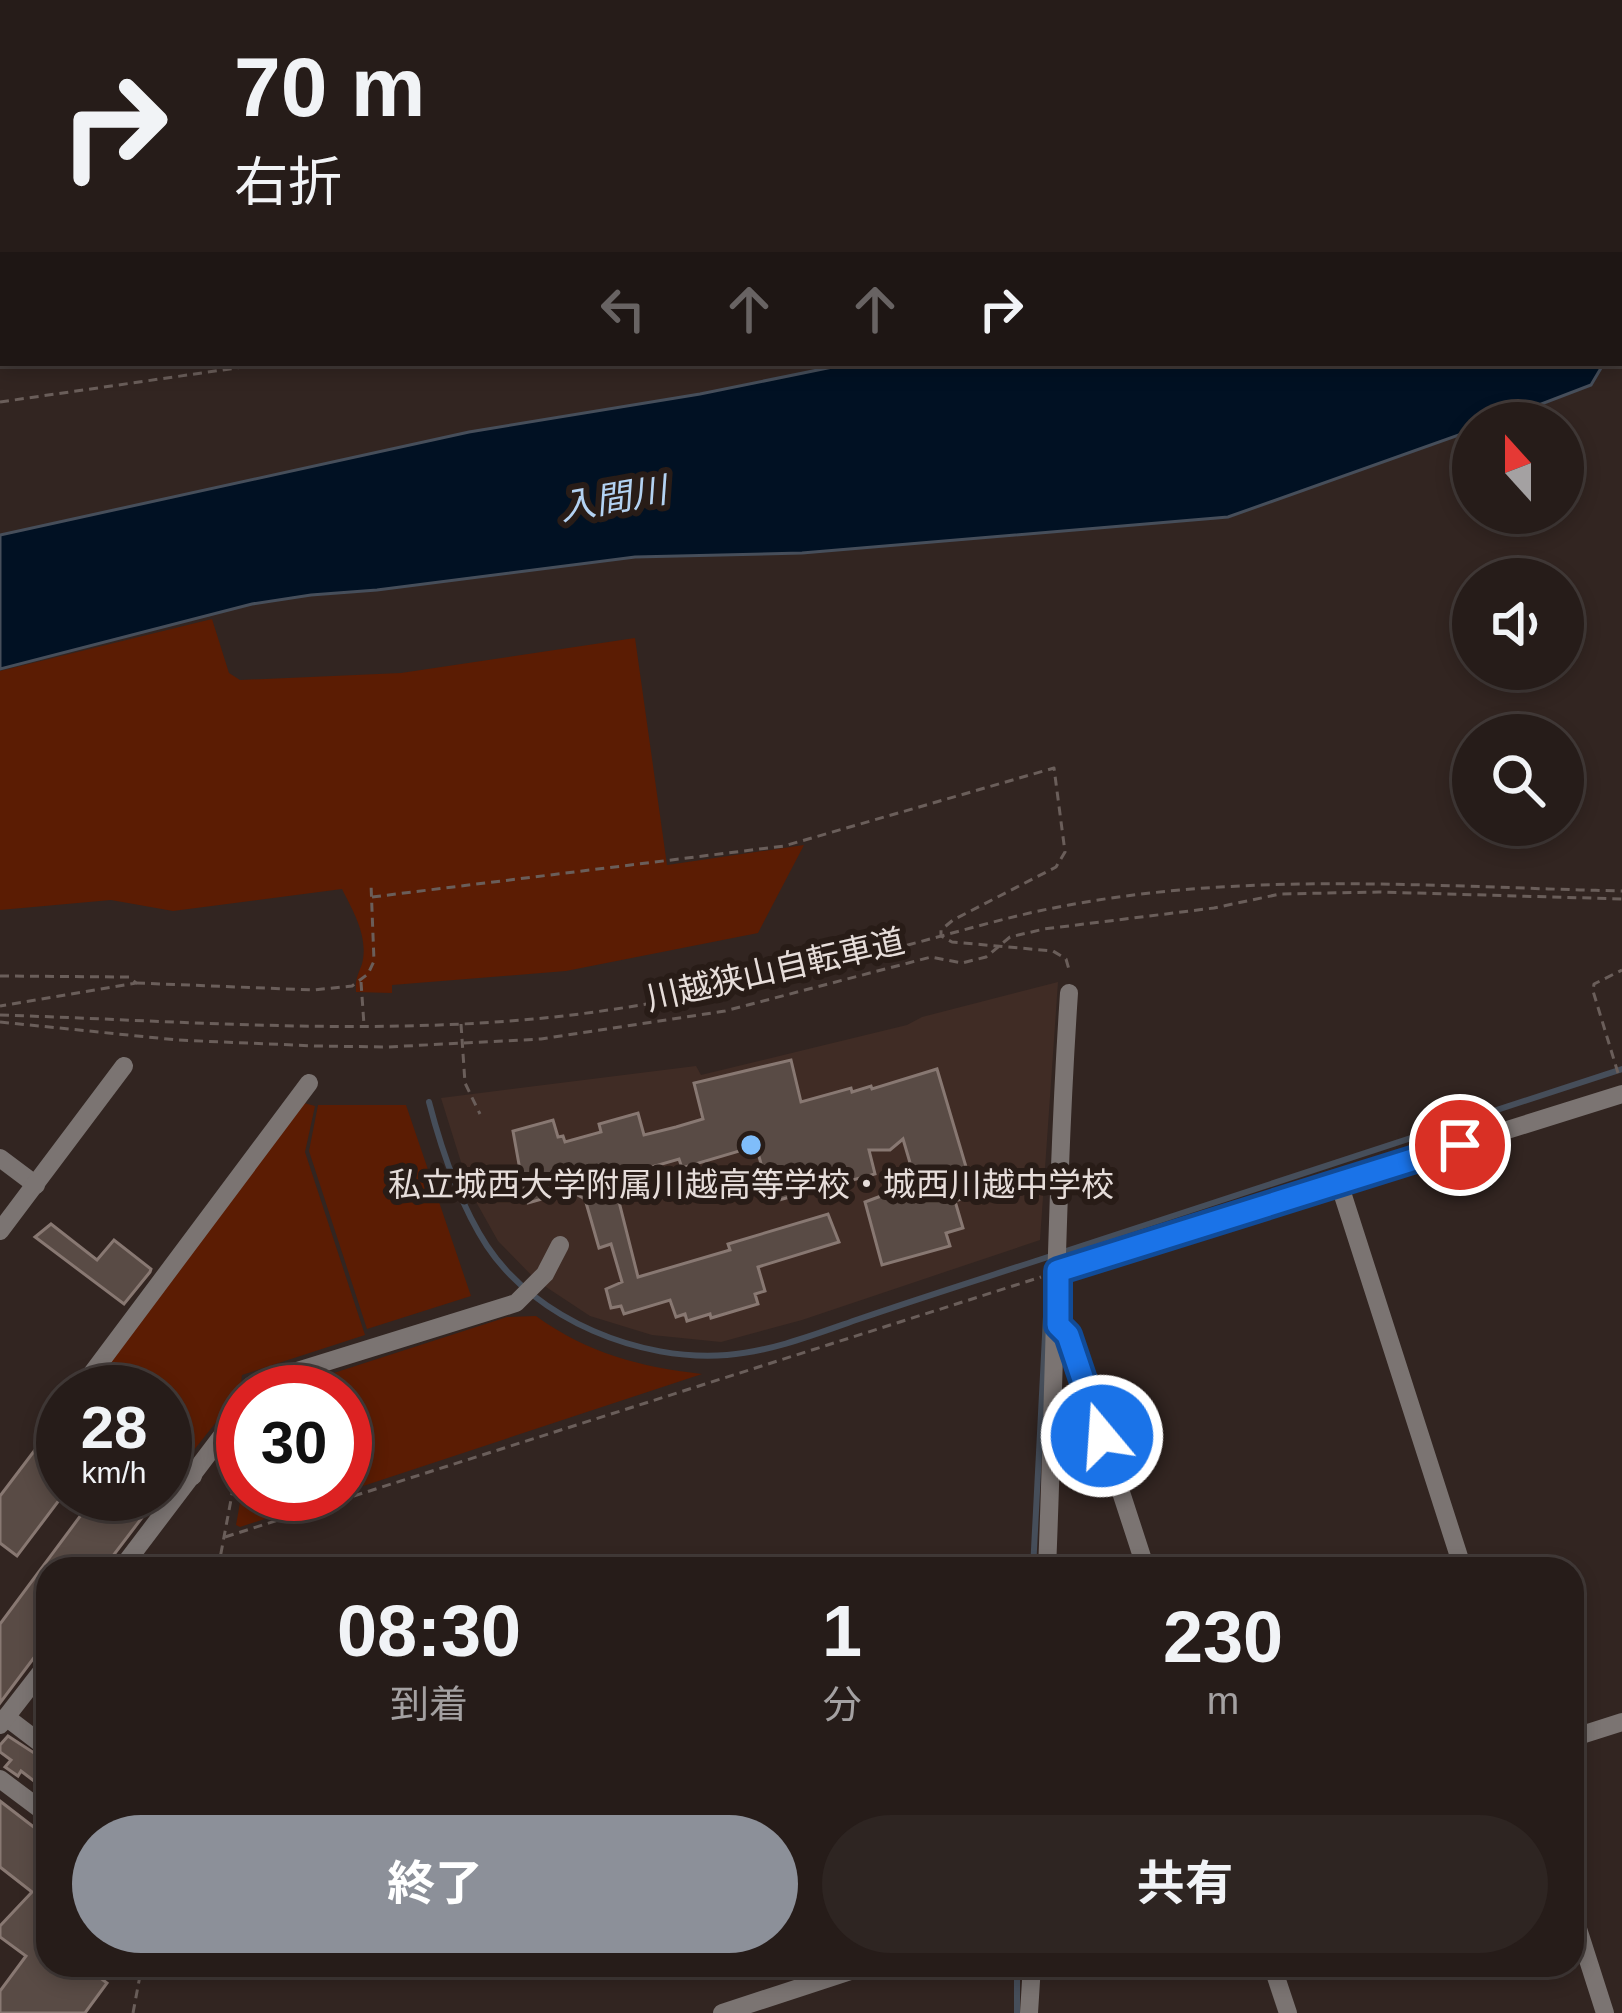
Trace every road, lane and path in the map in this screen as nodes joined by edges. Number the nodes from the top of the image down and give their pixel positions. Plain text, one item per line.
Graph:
1 (250, 366) edge
2 (0, 402) edge
3 (371, 884) dead end
4 (1622, 892) edge
5 (372, 897) junction
6 (1622, 899) edge
7 (941, 936) junction
8 (997, 947) junction
9 (1622, 970) edge
10 (0, 976) edge
11 (361, 981) junction
12 (136, 983) junction
13 (1070, 993) joint
14 (0, 1006) edge
15 (0, 1015) edge
16 (0, 1022) edge
17 (461, 1024) junction
18 (364, 1027) junction
19 (463, 1044) junction
20 (124, 1066) dead end
21 (1621, 1082) edge
22 (309, 1083) dead end
23 (1622, 1094) edge
24 (480, 1114) dead end
25 (0, 1158) edge
26 (1339, 1183) junction
27 (36, 1185) junction
28 (0, 1231) edge
29 (560, 1245) dead end
30 (1058, 1271) junction
31 (1058, 1325) junction
32 (98, 1365) edge
33 (316, 1365) edge
34 (216, 1445) edge
35 (193, 1476) joint
36 (228, 1521) edge
37 (225, 1537) junction
38 (130, 1557) edge
39 (221, 1557) edge
40 (1048, 1557) edge
41 (1142, 1557) edge
42 (1459, 1557) edge
43 (36, 1678) edge
44 (3, 1721) edge
45 (1622, 1722) edge
46 (1584, 1734) edge
47 (36, 1742) edge
48 (0, 1779) edge
49 (36, 1806) edge
50 (1584, 1947) edge
51 (140, 1977) edge
52 (832, 1977) edge
53 (1031, 1977) edge
54 (1276, 1977) edge
55 (133, 2013) edge
56 (722, 2013) edge
57 (1029, 2013) edge
58 (1288, 2013) edge
59 (1605, 2013) edge

1 - 2 path
3 - 5 path
4 - 7 path
5 - 7 path
5 - 11 path
6 - 8 path, 川越狭山自転車道
7 - 8 path
7 - 17 path
8 - 13 path
8 - 19 path, 川越狭山自転車道
9 - 21 path
10 - 12 path
11 - 12 path
11 - 18 path
12 - 14 path
13 - 30 street
15 - 18 path
16 - 19 path, 川越狭山自転車道
17 - 18 path
17 - 19 path
19 - 24 path
20 - 27 street
22 - 32 street
23 - 26 street
25 - 27 street
26 - 30 street
26 - 42 street
27 - 28 street
29 - 33 street
30 - 31 street
30 - 37 path
31 - 40 street
31 - 41 street
34 - 35 street
35 - 38 street
36 - 37 path
37 - 39 path
43 - 44 street
44 - 47 street
45 - 46 street
48 - 49 street
50 - 59 street
51 - 55 path
52 - 56 street
53 - 57 street
54 - 58 street

